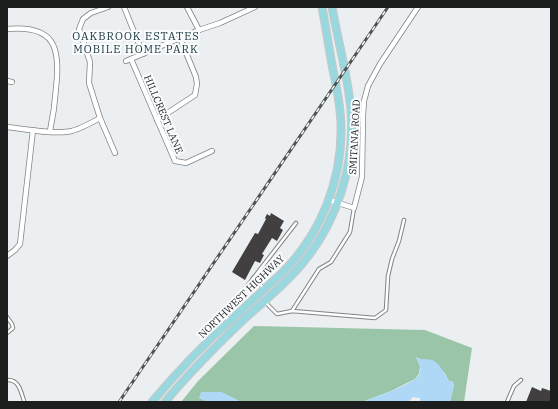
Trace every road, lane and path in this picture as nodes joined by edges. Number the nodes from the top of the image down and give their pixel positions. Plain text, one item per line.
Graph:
1 (108, 7) edge
2 (124, 7) edge
3 (187, 7) edge
4 (255, 7) edge
5 (322, 7) edge
6 (332, 7) edge
7 (418, 7) edge
8 (7, 29) edge
9 (199, 30) junction
10 (180, 38) junction
11 (143, 54) junction
12 (131, 59) junction
13 (126, 61) dead end
14 (100, 118) junction
15 (157, 120) junction
16 (7, 127) edge
17 (33, 130) junction
18 (50, 131) junction
19 (212, 151) dead end
20 (115, 152) dead end
21 (329, 200) junction
22 (337, 204) junction
23 (354, 208) junction
24 (404, 220) dead end
25 (296, 223) dead end
26 (7, 256) edge
27 (253, 278) junction
28 (265, 288) junction
29 (264, 302) junction
30 (292, 311) junction
31 (7, 318) edge
32 (228, 322) junction
33 (7, 333) edge
34 (7, 380) edge
35 (521, 380) dead end
36 (24, 401) dead end
37 (152, 402) edge
38 (165, 402) edge
39 (507, 402) edge

1 - 14 street
2 - 11 street
3 - 9 street
4 - 9 street
5 - 21 main road, NORTHWEST HIGHWAY
6 - 22 main road, NORTHWEST HIGHWAY
7 - 23 street, SMITANA ROAD
8 - 18 street
9 - 10 street
10 - 11 street
10 - 15 street
11 - 12 street
12 - 13 street
12 - 15 street, HILLCREST LANE
14 - 18 street
14 - 20 street
15 - 19 street, HILLCREST LANE
16 - 17 street
17 - 18 street
17 - 26 street
21 - 22 street
21 - 28 main road, NORTHWEST HIGHWAY
22 - 23 street
22 - 29 main road, NORTHWEST HIGHWAY
23 - 30 lane
24 - 30 lane
25 - 27 lane
27 - 28 lane
27 - 32 lane
28 - 32 main road, NORTHWEST HIGHWAY
29 - 30 lane
29 - 38 main road, NORTHWEST HIGHWAY
31 - 33 lane
32 - 37 main road, NORTHWEST HIGHWAY
34 - 36 lane
35 - 39 lane

